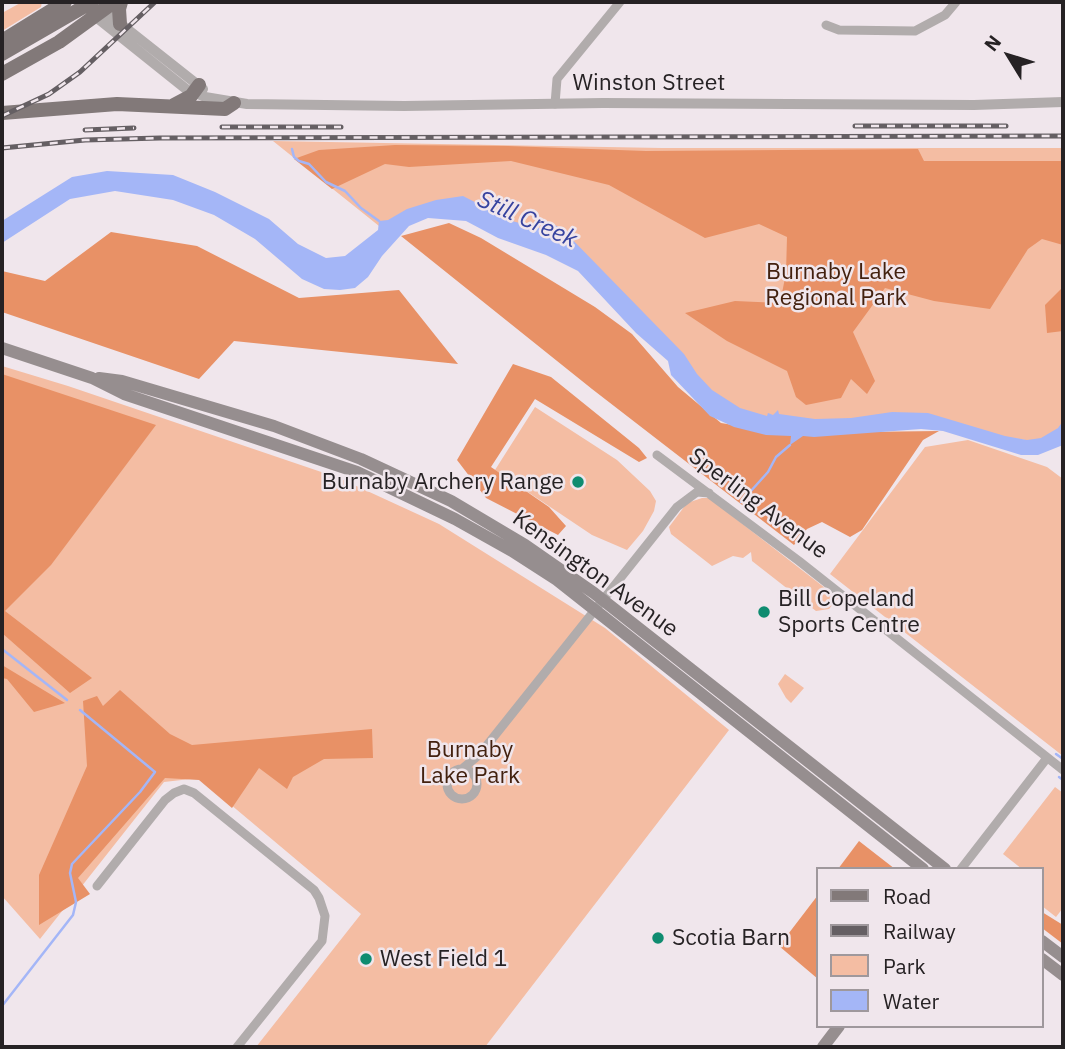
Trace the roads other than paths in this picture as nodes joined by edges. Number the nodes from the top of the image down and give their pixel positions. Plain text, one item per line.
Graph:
1 (65, 2) edge
2 (121, 2) edge
3 (620, 2) edge
4 (956, 2) edge
5 (94, 6) edge
6 (50, 7) edge
7 (120, 24) junction
8 (826, 26) dead end
9 (2, 41) edge
10 (2, 54) edge
11 (2, 75) edge
12 (196, 89) junction
13 (1063, 102) edge
14 (234, 103) junction
15 (555, 104) junction
16 (174, 105) junction
17 (2, 113) edge
18 (2, 348) edge
19 (657, 455) dead end
20 (712, 494) junction
21 (600, 606) junction
22 (480, 754) junction
23 (1047, 758) junction
24 (462, 769) junction
25 (1063, 770) edge
26 (477, 779) junction
27 (921, 867) edge
28 (942, 867) edge
29 (963, 867) edge
30 (97, 886) dead end
31 (1044, 943) edge
32 (1063, 957) edge
33 (1044, 961) edge
34 (1063, 975) edge
35 (837, 1028) edge
36 (237, 1047) edge
37 (823, 1047) edge

1 - 6 main road
2 - 7 main road
3 - 15 street
4 - 8 street
5 - 7 street
5 - 10 main road
5 - 11 main road
5 - 12 street
6 - 9 main road
7 - 12 street
12 - 14 street
12 - 16 main road
13 - 15 street, Winston Street
14 - 15 street, Winston Street
14 - 16 main road
16 - 17 main road
18 - 21 main road, Kensington Avenue
19 - 20 street, Sperling Avenue
20 - 21 street
20 - 23 street, Sperling Avenue
21 - 22 street
21 - 27 main road, Kensington Avenue
21 - 28 main road, Kensington Avenue
22 - 24 street
22 - 26 street
23 - 25 street, Sperling Avenue
23 - 29 street
24 - 26 street
24 - 26 street
30 - 36 street
31 - 32 main road
33 - 34 main road
35 - 37 main road

